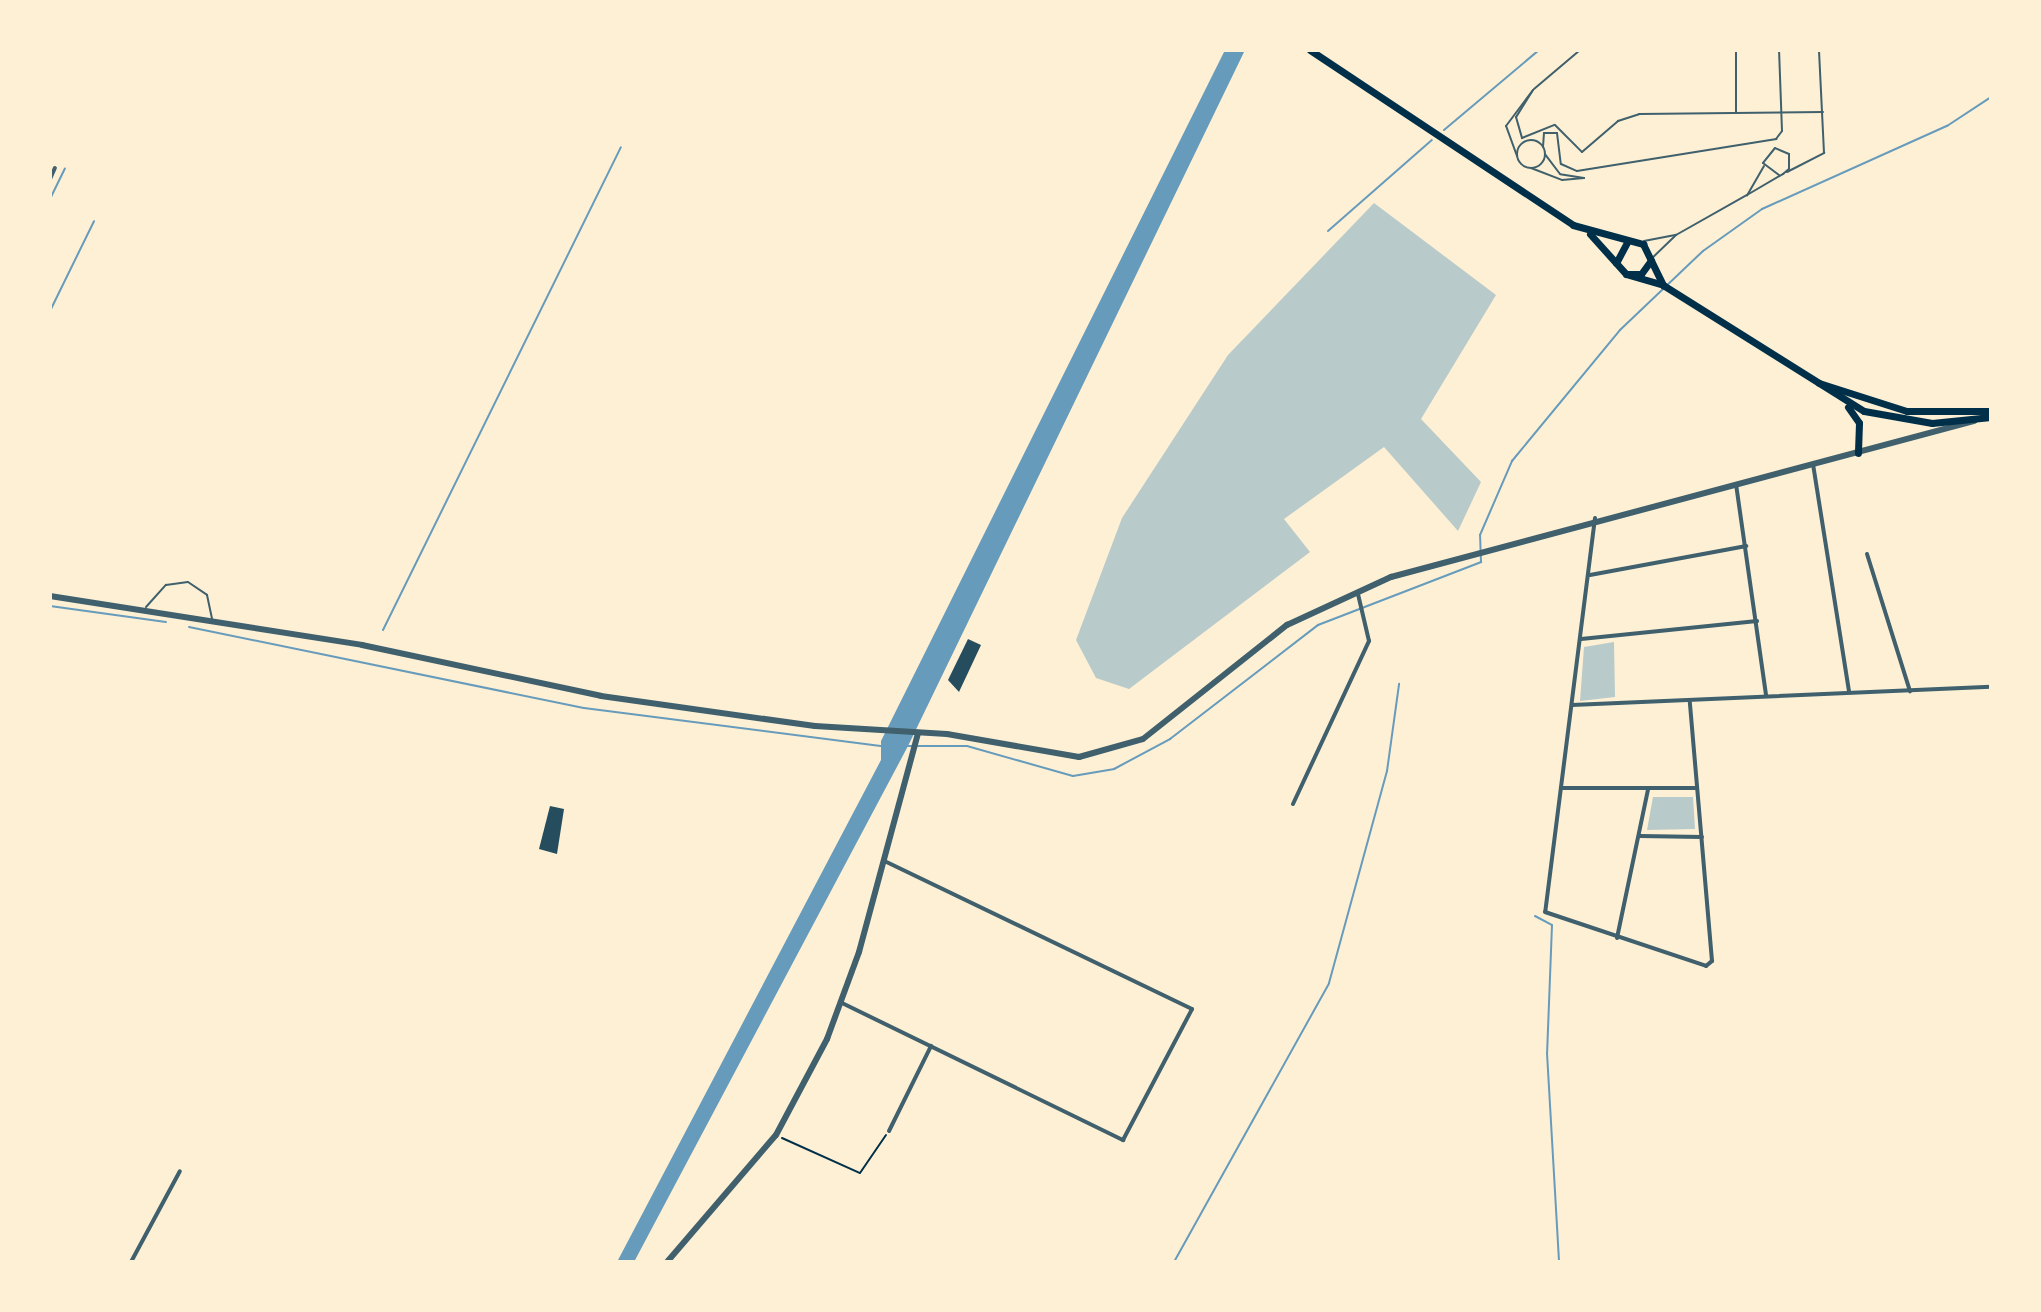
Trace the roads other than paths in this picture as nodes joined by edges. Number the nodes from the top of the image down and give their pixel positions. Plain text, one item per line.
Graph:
1 (1310, 50) edge
2 (1580, 50) edge
3 (1736, 50) edge
4 (1779, 50) edge
5 (1819, 50) edge
6 (1533, 90) junction
7 (1823, 112) junction
8 (1736, 113) junction
9 (1781, 113) junction
10 (1528, 141) junction
11 (1543, 147) junction
12 (1545, 154) junction
13 (1517, 156) junction
14 (1764, 166) junction
15 (55, 168) dead end
16 (1531, 168) junction
17 (1786, 172) junction
18 (1779, 175) junction
19 (50, 179) edge
20 (1747, 195) junction
21 (1589, 233) junction
22 (1676, 235) junction
23 (1627, 242) junction
24 (1639, 242) junction
25 (1651, 259) junction
26 (1616, 263) junction
27 (1629, 275) junction
28 (1663, 285) junction
29 (1806, 378) junction
30 (1837, 398) junction
31 (1991, 414) edge
32 (1982, 419) junction
33 (1858, 453) junction
34 (1813, 461) junction
35 (1735, 482) junction
36 (1595, 518) junction
37 (1746, 546) junction
38 (1867, 554) dead end
39 (1590, 575) junction
40 (1357, 591) junction
41 (50, 596) edge
42 (146, 607) junction
43 (212, 620) junction
44 (1757, 621) junction
45 (1581, 639) junction
46 (1991, 687) edge
47 (1910, 691) junction
48 (1849, 693) junction
49 (1766, 696) junction
50 (1690, 702) junction
51 (1572, 705) junction
52 (916, 735) junction
53 (1561, 788) junction
54 (1697, 788) junction
55 (1648, 789) junction
56 (1293, 804) dead end
57 (1640, 836) junction
58 (1702, 837) junction
59 (886, 862) junction
60 (1617, 938) junction
61 (842, 1003) junction
62 (931, 1046) junction
63 (889, 1131) road end
64 (180, 1171) dead end
65 (131, 1262) edge
66 (667, 1262) edge

1 - 21 main road
2 - 6 lane
3 - 8 lane
4 - 9 lane
5 - 7 lane
6 - 10 lane
6 - 13 lane
7 - 9 lane
7 - 17 lane
8 - 9 lane
8 - 10 lane
9 - 11 lane
10 - 11 lane
10 - 13 lane
11 - 12 lane
12 - 16 lane
12 - 16 lane
13 - 16 lane
14 - 17 lane
14 - 18 lane
14 - 20 lane
15 - 19 street
17 - 18 lane
18 - 20 lane
20 - 22 lane
21 - 23 main road
21 - 26 main road
22 - 24 lane
22 - 25 lane
23 - 24 main road
23 - 26 main road
24 - 25 main road
25 - 27 main road
25 - 28 main road
26 - 27 main road
27 - 28 main road
28 - 29 main road
29 - 30 main road
29 - 31 main road
30 - 32 main road
30 - 33 main road
31 - 32 main road
32 - 33 street
33 - 34 street
34 - 35 street
34 - 48 street
35 - 36 street
35 - 37 street
36 - 39 street
36 - 40 street
37 - 39 street
37 - 44 street
38 - 47 street
39 - 45 street
40 - 52 street
40 - 56 street
41 - 42 street
42 - 43 street
42 - 43 lane
43 - 52 street
44 - 45 street
44 - 49 street
45 - 51 street
46 - 47 street
47 - 48 street
48 - 49 street
49 - 50 street
50 - 51 street
50 - 54 street
51 - 53 street
52 - 59 street
53 - 55 street
53 - 60 street
54 - 55 street
54 - 58 street
55 - 57 street
57 - 58 street
57 - 60 street
58 - 60 street
59 - 61 street
59 - 62 street
61 - 62 street
61 - 66 street
62 - 63 street
64 - 65 street

